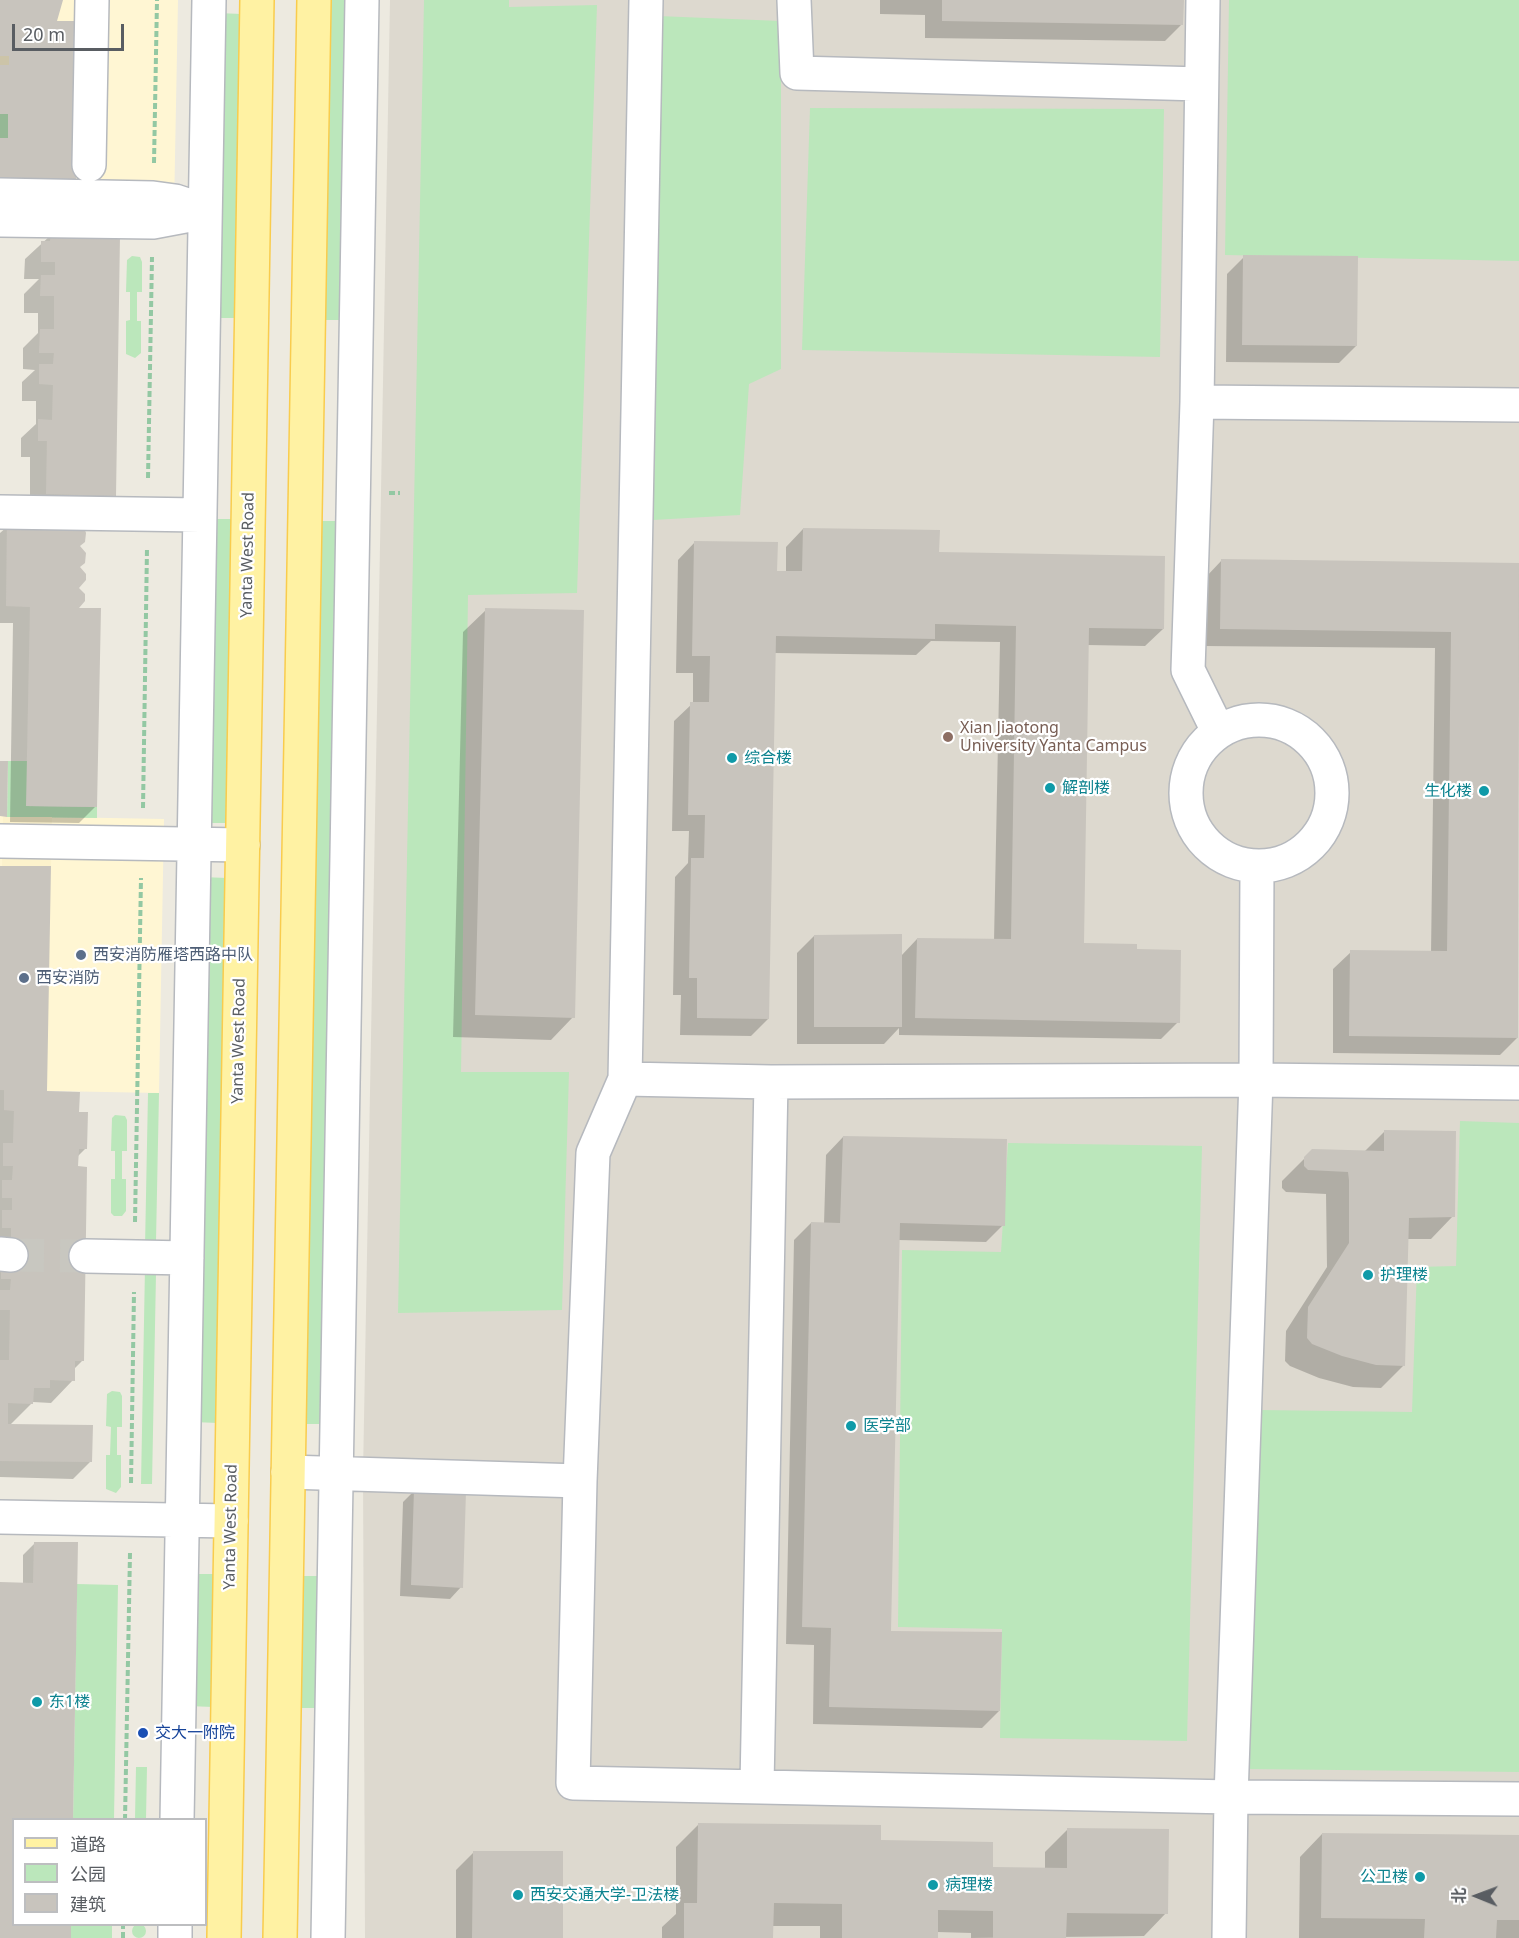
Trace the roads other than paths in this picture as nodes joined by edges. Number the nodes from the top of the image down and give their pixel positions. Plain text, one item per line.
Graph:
1 (92, 0) edge
2 (209, 0) edge
3 (257, 0) edge
4 (314, 0) edge
5 (362, 0) edge
6 (646, 0) edge
7 (794, 0) edge
8 (1203, 0) edge
9 (1201, 84) junction
10 (89, 165) dead end
11 (0, 195) edge
12 (153, 210) junction
13 (205, 211) junction
14 (0, 220) edge
15 (1197, 402) junction
16 (1519, 405) edge
17 (0, 512) edge
18 (200, 515) junction
19 (1218, 731) junction
20 (0, 841) edge
21 (194, 844) junction
22 (243, 845) junction
23 (1257, 866) junction
24 (625, 1079) junction
25 (1256, 1080) junction
26 (771, 1082) junction
27 (1519, 1083) edge
28 (86, 1256) tunnel mouth
29 (187, 1258) junction
30 (288, 1472) junction
31 (336, 1473) junction
32 (580, 1480) junction
33 (0, 1517) edge
34 (182, 1520) junction
35 (231, 1521) junction
36 (757, 1785) junction
37 (1231, 1797) junction
38 (1519, 1799) edge
39 (177, 1818) edge
40 (224, 1938) edge
41 (280, 1938) edge
42 (328, 1938) edge
43 (1229, 1938) edge

1 - 10 street
2 - 13 street
3 - 22 main road, Yanta West Road
4 - 30 main road
5 - 31 street
6 - 24 street
7 - 9 street
8 - 9 street
9 - 15 street
11 - 12 street
12 - 13 street
12 - 14 street
13 - 18 street
15 - 16 street
15 - 19 street
17 - 18 street
18 - 21 street
19 - 23 street
19 - 23 street
20 - 21 street
21 - 22 street
21 - 29 street
22 - 35 main road, Yanta West Road
23 - 25 street
24 - 26 street
24 - 32 street
25 - 26 street
25 - 27 street
25 - 37 street
26 - 36 street
28 - 29 street
29 - 34 street
30 - 31 street
30 - 41 main road
31 - 32 street
31 - 42 street
32 - 36 street
33 - 34 street
34 - 35 street
34 - 39 street
35 - 40 main road, Yanta West Road
36 - 37 street
37 - 38 street
37 - 43 street

